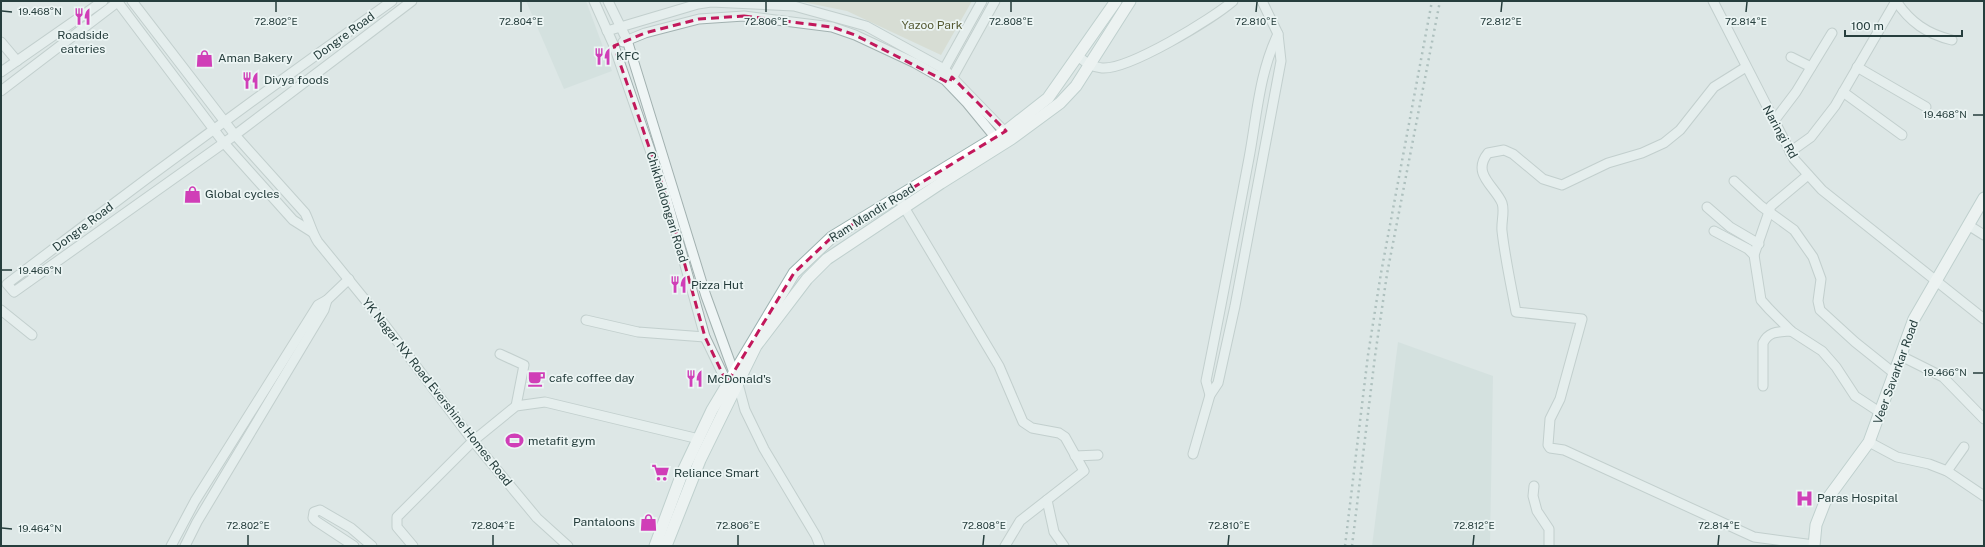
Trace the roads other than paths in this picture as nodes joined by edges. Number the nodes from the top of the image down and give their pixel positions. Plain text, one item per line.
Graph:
1 (103, 1) edge
2 (118, 1) edge
3 (132, 1) edge
4 (392, 1) edge
5 (412, 1) edge
6 (594, 1) edge
7 (608, 1) edge
8 (982, 1) edge
9 (995, 1) edge
10 (1116, 1) edge
11 (1130, 1) edge
12 (1232, 1) edge
13 (1262, 1) edge
14 (1713, 1) edge
15 (1896, 1) edge
16 (698, 2) edge
17 (711, 2) edge
18 (699, 19) junction
19 (711, 19) junction
20 (621, 26) junction
21 (607, 31) junction
22 (1832, 33) dead end
23 (1278, 34) junction
24 (627, 40) junction
25 (1952, 40) dead end
26 (1, 42) edge
27 (614, 46) junction
28 (1078, 56) junction
29 (1791, 57) dead end
30 (17, 61) junction
31 (1089, 65) junction
32 (1746, 67) junction
33 (1811, 67) junction
34 (1858, 67) junction
35 (1, 72) edge
36 (942, 73) junction
37 (950, 80) junction
38 (1, 91) edge
39 (1843, 92) junction
40 (1926, 107) dead end
41 (224, 121) junction
42 (1774, 121) junction
43 (213, 129) junction
44 (235, 135) junction
45 (1009, 135) junction
46 (1902, 135) dead end
47 (998, 142) junction
48 (224, 143) junction
49 (1790, 152) junction
50 (1808, 175) junction
51 (1734, 181) dead end
52 (898, 197) junction
53 (1984, 198) edge
54 (904, 208) junction
55 (1707, 208) dead end
56 (1770, 212) junction
57 (1968, 225) junction
58 (1714, 230) dead end
59 (312, 232) junction
60 (1984, 235) edge
61 (1233, 242) junction
62 (1246, 244) junction
63 (1759, 244) junction
64 (1754, 255) junction
65 (349, 279) junction
66 (1936, 282) junction
67 (1, 310) edge
68 (1984, 319) edge
69 (586, 320) dead end
70 (1791, 331) junction
71 (32, 335) dead end
72 (705, 337) junction
73 (500, 354) dead end
74 (1901, 356) junction
75 (289, 360) junction
76 (734, 372) junction
77 (1895, 374) junction
78 (732, 384) junction
79 (1763, 386) dead end
80 (733, 395) junction
81 (1210, 395) junction
82 (516, 406) junction
83 (745, 410) junction
84 (1881, 413) junction
85 (1984, 419) edge
86 (699, 439) junction
87 (473, 441) junction
88 (1870, 442) junction
89 (1964, 447) dead end
90 (1193, 454) dead end
91 (1098, 455) dead end
92 (1076, 456) junction
93 (220, 462) junction
94 (228, 468) junction
95 (1948, 471) junction
96 (1534, 486) dead end
97 (1984, 496) edge
98 (1047, 500) junction
99 (338, 520) junction
100 (332, 532) junction
101 (171, 546) edge
102 (185, 546) edge
103 (354, 546) edge
104 (372, 546) edge
105 (413, 546) edge
106 (568, 546) edge
107 (655, 546) edge
108 (666, 546) edge
109 (820, 546) edge
110 (1005, 546) edge
111 (1064, 546) edge
112 (1549, 546) edge
113 (1814, 546) edge

1 - 30 street
2 - 38 street
2 - 43 street, YK Nagar NX Road Evershine Homes Road
3 - 41 street, YK Nagar NX Road Evershine Homes Road
4 - 41 street, Dongre Road
5 - 44 street, Dongre Road
6 - 21 street, Chikhaldongari Road
7 - 20 street, Chikhaldongari Road
8 - 36 street
9 - 37 street
10 - 28 main road
11 - 31 main road
12 - 31 street
13 - 23 street
14 - 32 street, Naringi Rd
15 - 25 street
15 - 34 street
16 - 17 street
16 - 18 street
16 - 20 street
17 - 19 street
17 - 36 street
18 - 19 street
18 - 24 street
19 - 36 street
20 - 21 street
20 - 24 street, Chikhaldongari Road
21 - 27 street, Chikhaldongari Road
22 - 33 street
23 - 61 street
23 - 62 street
24 - 27 street
24 - 76 street, Chikhaldongari Road
26 - 30 street
27 - 72 street, Chikhaldongari Road
28 - 31 street
28 - 45 main road
29 - 33 street
30 - 35 street
31 - 45 main road
32 - 42 street, Naringi Rd
32 - 113 street
33 - 42 street
34 - 39 street
34 - 40 street
36 - 37 street
37 - 45 street
37 - 47 street
39 - 46 street
39 - 49 street
41 - 43 street, Dongre Road
41 - 44 street, YK Nagar NX Road Evershine Homes Road
42 - 49 street, Naringi Rd
43 - 48 street, YK Nagar NX Road Evershine Homes Road
43 - 48 street, Dongre Road
44 - 48 street, Dongre Road
44 - 59 street, YK Nagar NX Road Evershine Homes Road
45 - 47 main road
47 - 52 main road, Ram Mandir Road
47 - 54 main road
48 - 59 street, YK Nagar NX Road Evershine Homes Road
49 - 50 street, Naringi Rd
50 - 56 street
50 - 66 street, Naringi Rd
51 - 56 street
52 - 54 street
52 - 76 main road, Ram Mandir Road
53 - 57 main road, Veer Savarkar Road
54 - 78 main road
54 - 92 street
55 - 63 street
56 - 63 street
56 - 77 street
57 - 60 street
57 - 66 main road, Veer Savarkar Road
58 - 64 street
59 - 65 street, YK Nagar NX Road Evershine Homes Road
61 - 62 street
61 - 81 street
62 - 81 street
63 - 64 street
64 - 70 street
65 - 75 street
65 - 87 street, YK Nagar NX Road Evershine Homes Road
66 - 68 street, Naringi Rd
66 - 74 main road, Veer Savarkar Road
67 - 71 street
69 - 72 street
70 - 79 street
70 - 84 street
72 - 78 street, Chikhaldongari Road
73 - 82 street
74 - 77 main road, Veer Savarkar Road
74 - 85 street
75 - 93 street
75 - 94 street
76 - 78 main road, Ram Mandir Road
77 - 84 main road, Veer Savarkar Road
78 - 80 main road
78 - 83 street, Chikhaldongari Road
78 - 86 main road, Ram Mandir Road
80 - 83 street
80 - 108 main road
81 - 90 street
82 - 86 street
82 - 87 street
83 - 109 street
84 - 88 main road, Veer Savarkar Road
86 - 107 main road, Ram Mandir Road
87 - 105 street
87 - 106 street, YK Nagar NX Road Evershine Homes Road
88 - 95 street
88 - 113 main road, Veer Savarkar Road
89 - 95 street
91 - 92 street
92 - 98 street
93 - 94 street
93 - 101 street
94 - 102 street
95 - 97 street
96 - 112 street
98 - 110 street
98 - 111 street
99 - 100 street
99 - 100 street
99 - 104 street
100 - 103 street

